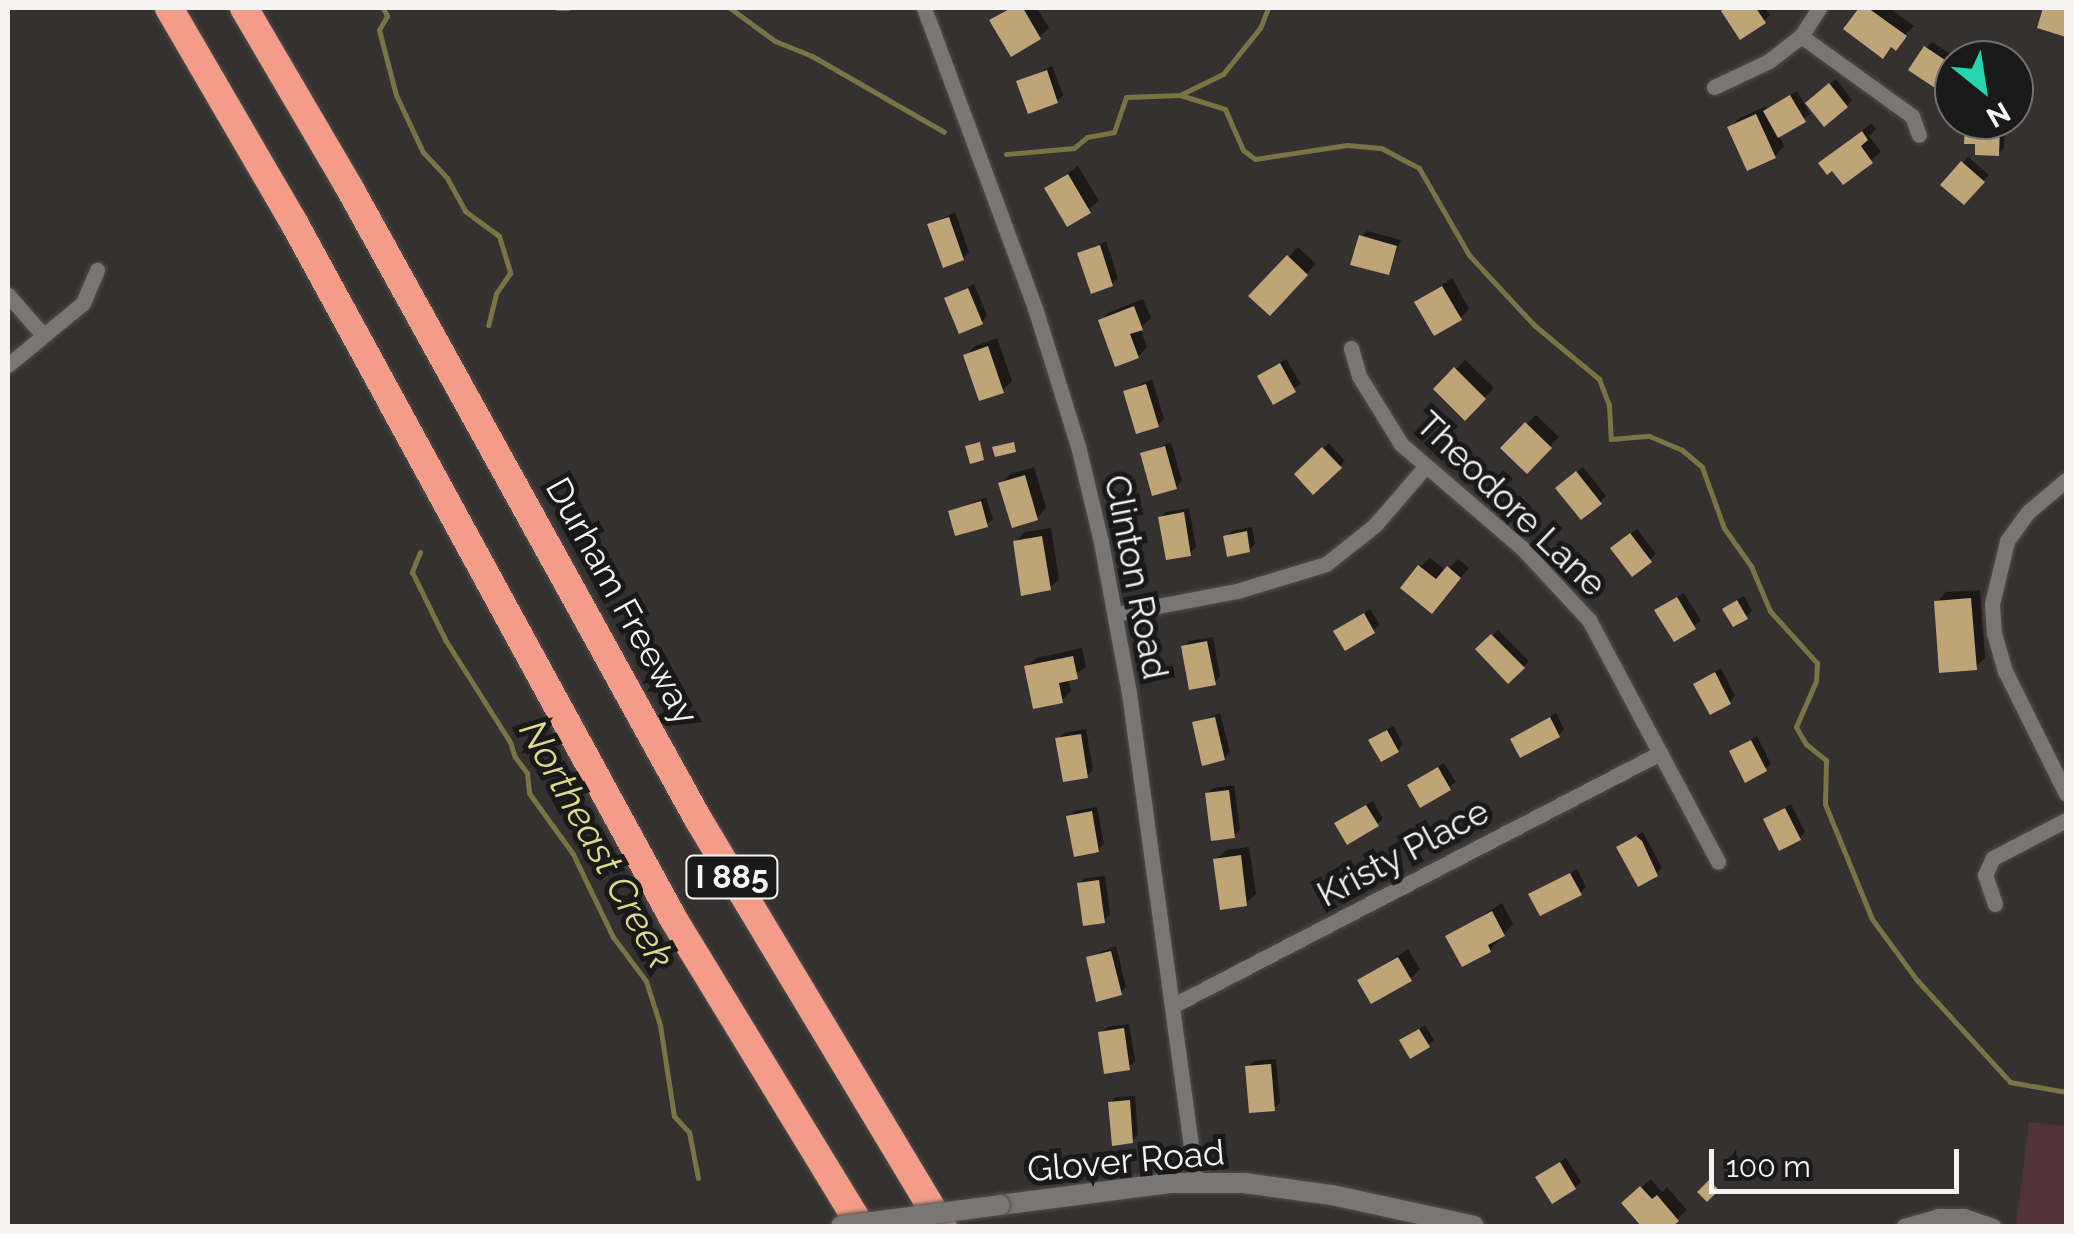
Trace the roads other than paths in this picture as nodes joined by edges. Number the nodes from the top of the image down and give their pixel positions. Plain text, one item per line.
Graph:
1 (169, 8) edge
2 (244, 8) edge
3 (924, 8) edge
4 (1820, 8) edge
5 (1801, 36) junction
6 (1714, 87) dead end
7 (1919, 134) dead end
8 (97, 270) dead end
9 (8, 295) edge
10 (43, 336) junction
11 (1352, 348) dead end
12 (8, 365) edge
13 (1425, 467) junction
14 (2066, 480) edge
15 (1116, 614) junction
16 (1660, 752) junction
17 (2066, 794) edge
18 (2066, 820) edge
19 (1718, 862) dead end
20 (1996, 904) dead end
21 (1172, 1006) junction
22 (1196, 1182) junction
23 (841, 1226) edge
24 (861, 1226) edge
25 (943, 1226) edge
26 (1474, 1226) edge
27 (1904, 1226) edge
28 (1993, 1226) edge

1 - 24 highway, I 885
2 - 25 highway, Durham Freeway / I 885
3 - 15 street, Clinton Road
4 - 5 street
5 - 6 street
5 - 7 street
8 - 10 street
9 - 10 street
10 - 12 street
11 - 13 street, Theodore Lane
13 - 15 street
13 - 16 street, Theodore Lane
14 - 17 street
15 - 21 street, Clinton Road
16 - 19 street, Theodore Lane
16 - 21 street, Kristy Place
18 - 20 street
21 - 22 street, Clinton Road
22 - 23 street, Glover Road, bridge
22 - 26 street, Glover Road
27 - 28 street

